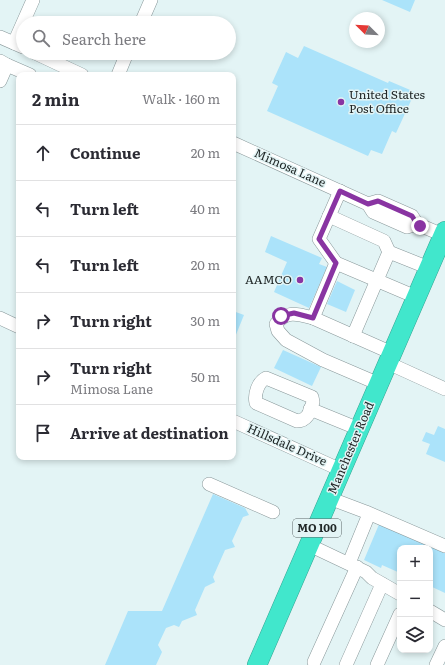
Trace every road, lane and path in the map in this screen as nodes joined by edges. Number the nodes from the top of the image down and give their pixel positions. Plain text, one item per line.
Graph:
1 (33, 0) edge
2 (151, 0) edge
3 (25, 16) edge
4 (144, 16) edge
5 (16, 32) edge
6 (11, 42) edge
7 (46, 60) edge
8 (124, 60) edge
9 (2, 61) edge
10 (63, 71) edge
11 (24, 72) edge
12 (119, 72) edge
13 (0, 81) edge
14 (236, 144) edge
15 (340, 191) junction
16 (329, 216) junction
17 (444, 233) edge
18 (389, 252) junction
19 (336, 263) junction
20 (429, 268) junction
21 (377, 281) junction
22 (416, 297) junction
23 (0, 318) edge
24 (313, 318) junction
25 (16, 326) edge
26 (353, 336) junction
27 (390, 358) junction
28 (379, 384) junction
29 (445, 389) edge
30 (310, 409) dead end
31 (236, 422) edge
32 (359, 429) junction
33 (342, 470) junction
34 (210, 484) dead end
35 (329, 498) junction
36 (273, 512) dead end
37 (369, 514) junction
38 (309, 545) junction
39 (445, 546) edge
40 (353, 565) junction
41 (382, 584) junction
42 (397, 592) edge
43 (433, 613) edge
44 (399, 617) edge
45 (445, 620) edge
46 (445, 646) edge
47 (314, 662) dead end
48 (257, 665) edge
49 (346, 665) edge
50 (377, 665) edge
51 (436, 665) edge

1 - 3 street
2 - 4 street
5 - 6 street
6 - 9 street
7 - 10 street
8 - 12 street
9 - 11 street
9 - 13 street
14 - 15 street, Mimosa Lane
15 - 16 street
15 - 17 street, Mimosa Lane
16 - 18 street
16 - 19 street
17 - 20 highway, Manchester Road / MO 100
18 - 20 street
18 - 21 street
19 - 21 street
19 - 24 street
20 - 22 highway, Manchester Road / MO 100
21 - 22 street
21 - 26 street
22 - 27 highway, Manchester Road / MO 100
23 - 25 street
24 - 26 street
24 - 28 street
26 - 27 street
27 - 28 highway, Manchester Road / MO 100
27 - 29 street
28 - 32 highway, Manchester Road / MO 100
30 - 32 street
31 - 33 street, Hillsdale Drive
32 - 33 highway, Manchester Road / MO 100
33 - 35 highway, Manchester Road / MO 100
34 - 36 street
35 - 37 street
35 - 38 highway, Manchester Road / MO 100
37 - 39 street
37 - 40 street
38 - 40 street
38 - 48 highway, Manchester Road / MO 100
40 - 41 street
40 - 47 street
41 - 42 street
41 - 49 street
43 - 45 street
44 - 50 street
46 - 51 street

